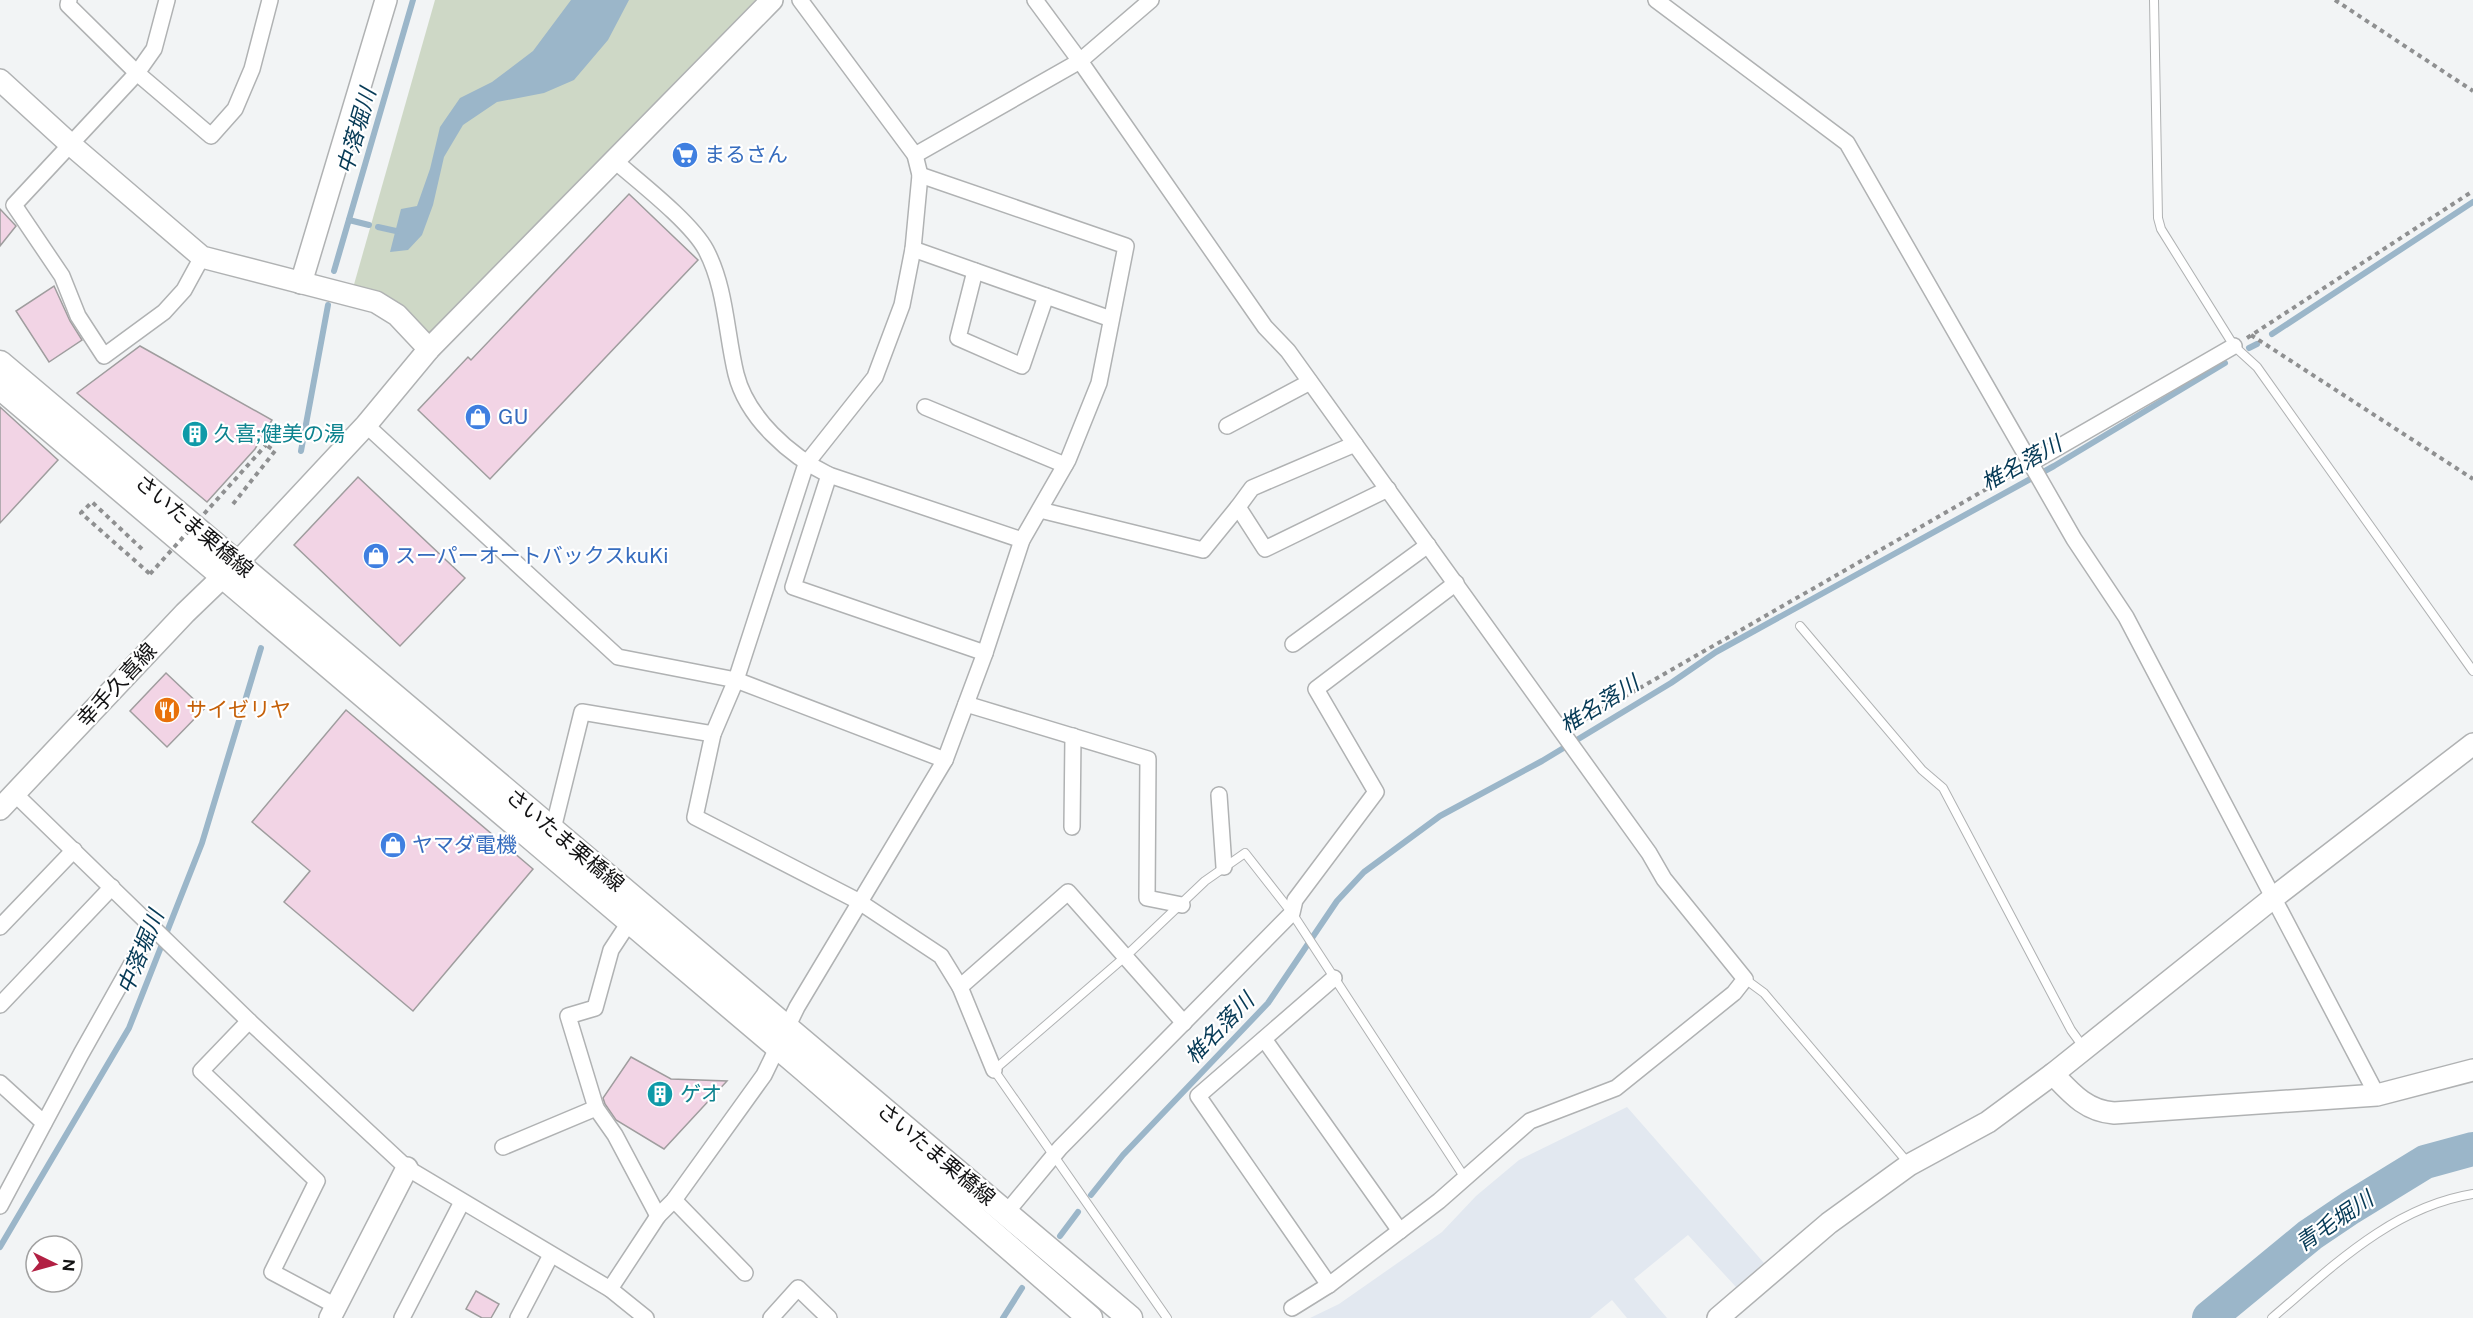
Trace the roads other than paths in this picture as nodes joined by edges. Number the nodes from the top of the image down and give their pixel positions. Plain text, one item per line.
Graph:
1 (69, 0) edge
2 (167, 0) edge
3 (270, 0) edge
4 (386, 0) edge
5 (772, 0) edge
6 (800, 0) edge
7 (1035, 0) edge
8 (1151, 0) edge
9 (1656, 0) edge
10 (2154, 0) edge
11 (1080, 61) junction
12 (136, 73) junction
13 (0, 80) edge
14 (69, 144) junction
15 (915, 155) junction
16 (615, 160) junction
17 (920, 175) junction
18 (913, 249) junction
19 (202, 256) junction
20 (975, 271) junction
21 (301, 284) junction
22 (1046, 296) junction
23 (1111, 320) junction
24 (2234, 346) junction
25 (429, 349) junction
26 (0, 363) edge
27 (1311, 382) junction
28 (0, 387) edge
29 (925, 407) dead end
30 (366, 425) junction
31 (1227, 426) dead end
32 (1355, 444) junction
33 (2031, 463) junction
34 (806, 464) junction
35 (1065, 465) junction
36 (830, 475) junction
37 (1388, 489) junction
38 (1238, 507) junction
39 (1040, 510) junction
40 (1022, 540) junction
41 (1428, 544) junction
42 (230, 569) junction
43 (1456, 583) junction
44 (1800, 626) dead end
45 (1293, 644) dead end
46 (985, 653) junction
47 (2473, 671) edge
48 (736, 680) junction
49 (966, 704) junction
50 (713, 734) junction
51 (1073, 736) junction
52 (2473, 744) edge
53 (945, 760) junction
54 (15, 794) junction
55 (1219, 795) dead end
56 (0, 809) edge
57 (1072, 828) dead end
58 (552, 829) junction
59 (74, 850) junction
60 (1224, 867) junction
61 (112, 887) junction
62 (2273, 898) junction
63 (858, 901) junction
64 (1182, 905) junction
65 (1292, 913) junction
66 (630, 921) junction
67 (153, 926) junction
68 (0, 927) edge
69 (1126, 956) junction
70 (1334, 978) junction
71 (1745, 980) junction
72 (960, 987) junction
73 (0, 1005) edge
74 (249, 1021) junction
75 (1184, 1023) junction
76 (782, 1037) junction
77 (1264, 1039) junction
78 (2085, 1050) junction
79 (994, 1070) junction
80 (2473, 1070) edge
81 (2053, 1074) junction
82 (0, 1083) edge
83 (2377, 1095) junction
84 (596, 1108) junction
85 (44, 1123) junction
86 (503, 1147) dead end
87 (1054, 1156) junction
88 (1910, 1165) junction
89 (406, 1168) junction
90 (1465, 1178) junction
91 (2473, 1194) edge
92 (674, 1200) junction
93 (1, 1201) edge
94 (462, 1202) junction
95 (1005, 1213) junction
96 (658, 1216) junction
97 (1400, 1231) junction
98 (551, 1255) junction
99 (745, 1273) dead end
100 (1329, 1285) junction
101 (610, 1289) junction
102 (1292, 1308) dead end
103 (333, 1312) edge
104 (402, 1318) edge
105 (518, 1318) edge
106 (645, 1318) edge
107 (771, 1318) edge
108 (829, 1318) edge
109 (1090, 1318) edge
110 (1130, 1318) edge
111 (1167, 1318) edge
112 (1718, 1318) edge
113 (2272, 1318) edge

1 - 12 street
2 - 12 street
3 - 12 street
4 - 21 street
5 - 16 street, 幸手久喜線
6 - 15 street
7 - 11 street
8 - 11 street
9 - 33 street
10 - 24 lane
11 - 15 street
11 - 27 street
12 - 14 street
13 - 14 street
14 - 19 street
14 - 19 street
15 - 17 street
16 - 25 street, 幸手久喜線
16 - 34 street
17 - 18 street
17 - 23 street
18 - 20 street
18 - 34 street
19 - 21 street
20 - 22 street
20 - 22 street
21 - 25 street
22 - 23 street
23 - 35 street
24 - 33 street
24 - 47 lane
25 - 30 street, 幸手久喜線
26 - 42 main road, さいたま栗橋線
27 - 31 street
27 - 32 street
28 - 42 main road, さいたま栗橋線
29 - 35 street
30 - 42 street, 幸手久喜線
30 - 48 street
32 - 37 street
32 - 38 street
33 - 62 street
34 - 36 street
34 - 48 street
35 - 39 street
36 - 40 street
36 - 46 street
37 - 38 street
37 - 41 street
38 - 39 street
39 - 40 street
40 - 46 street
41 - 43 street
41 - 45 street
42 - 54 street, 幸手久喜線
42 - 58 main road, さいたま栗橋線
42 - 66 main road, さいたま栗橋線
43 - 65 street
43 - 71 street
44 - 78 lane
46 - 49 street
48 - 50 street
48 - 53 street
49 - 51 street
49 - 53 street
50 - 58 street
50 - 63 street
51 - 57 street
51 - 64 street
52 - 62 street
53 - 63 street
54 - 56 street, 幸手久喜線
54 - 59 street
55 - 60 street
58 - 76 main road, さいたま栗橋線
59 - 61 street
59 - 68 street
60 - 64 lane
60 - 65 lane
61 - 67 street
61 - 73 street
62 - 78 street
62 - 83 street
63 - 72 street
63 - 76 street
64 - 69 lane
65 - 70 lane
65 - 75 street
66 - 76 main road, さいたま栗橋線
66 - 84 street
67 - 74 street
67 - 85 street
69 - 72 street
69 - 75 street
69 - 79 lane
70 - 77 street
70 - 90 lane
71 - 88 lane
71 - 90 street
72 - 79 street
74 - 89 street
74 - 103 street
75 - 87 street
76 - 92 street
76 - 95 main road, さいたま栗橋線
76 - 109 main road, さいたま栗橋線
77 - 97 street
77 - 100 street
78 - 81 street
79 - 87 lane
80 - 83 street
81 - 83 street
81 - 88 street
82 - 85 street
84 - 86 street
84 - 96 street
85 - 93 street
87 - 95 street
87 - 111 lane
88 - 112 street
89 - 94 street
89 - 103 street
90 - 97 street
91 - 113 lane
92 - 96 street
92 - 99 street
94 - 98 street
94 - 104 street
95 - 110 main road, さいたま栗橋線
96 - 101 street
97 - 100 street
98 - 101 street
98 - 105 street
100 - 102 street
101 - 106 street
107 - 108 street

